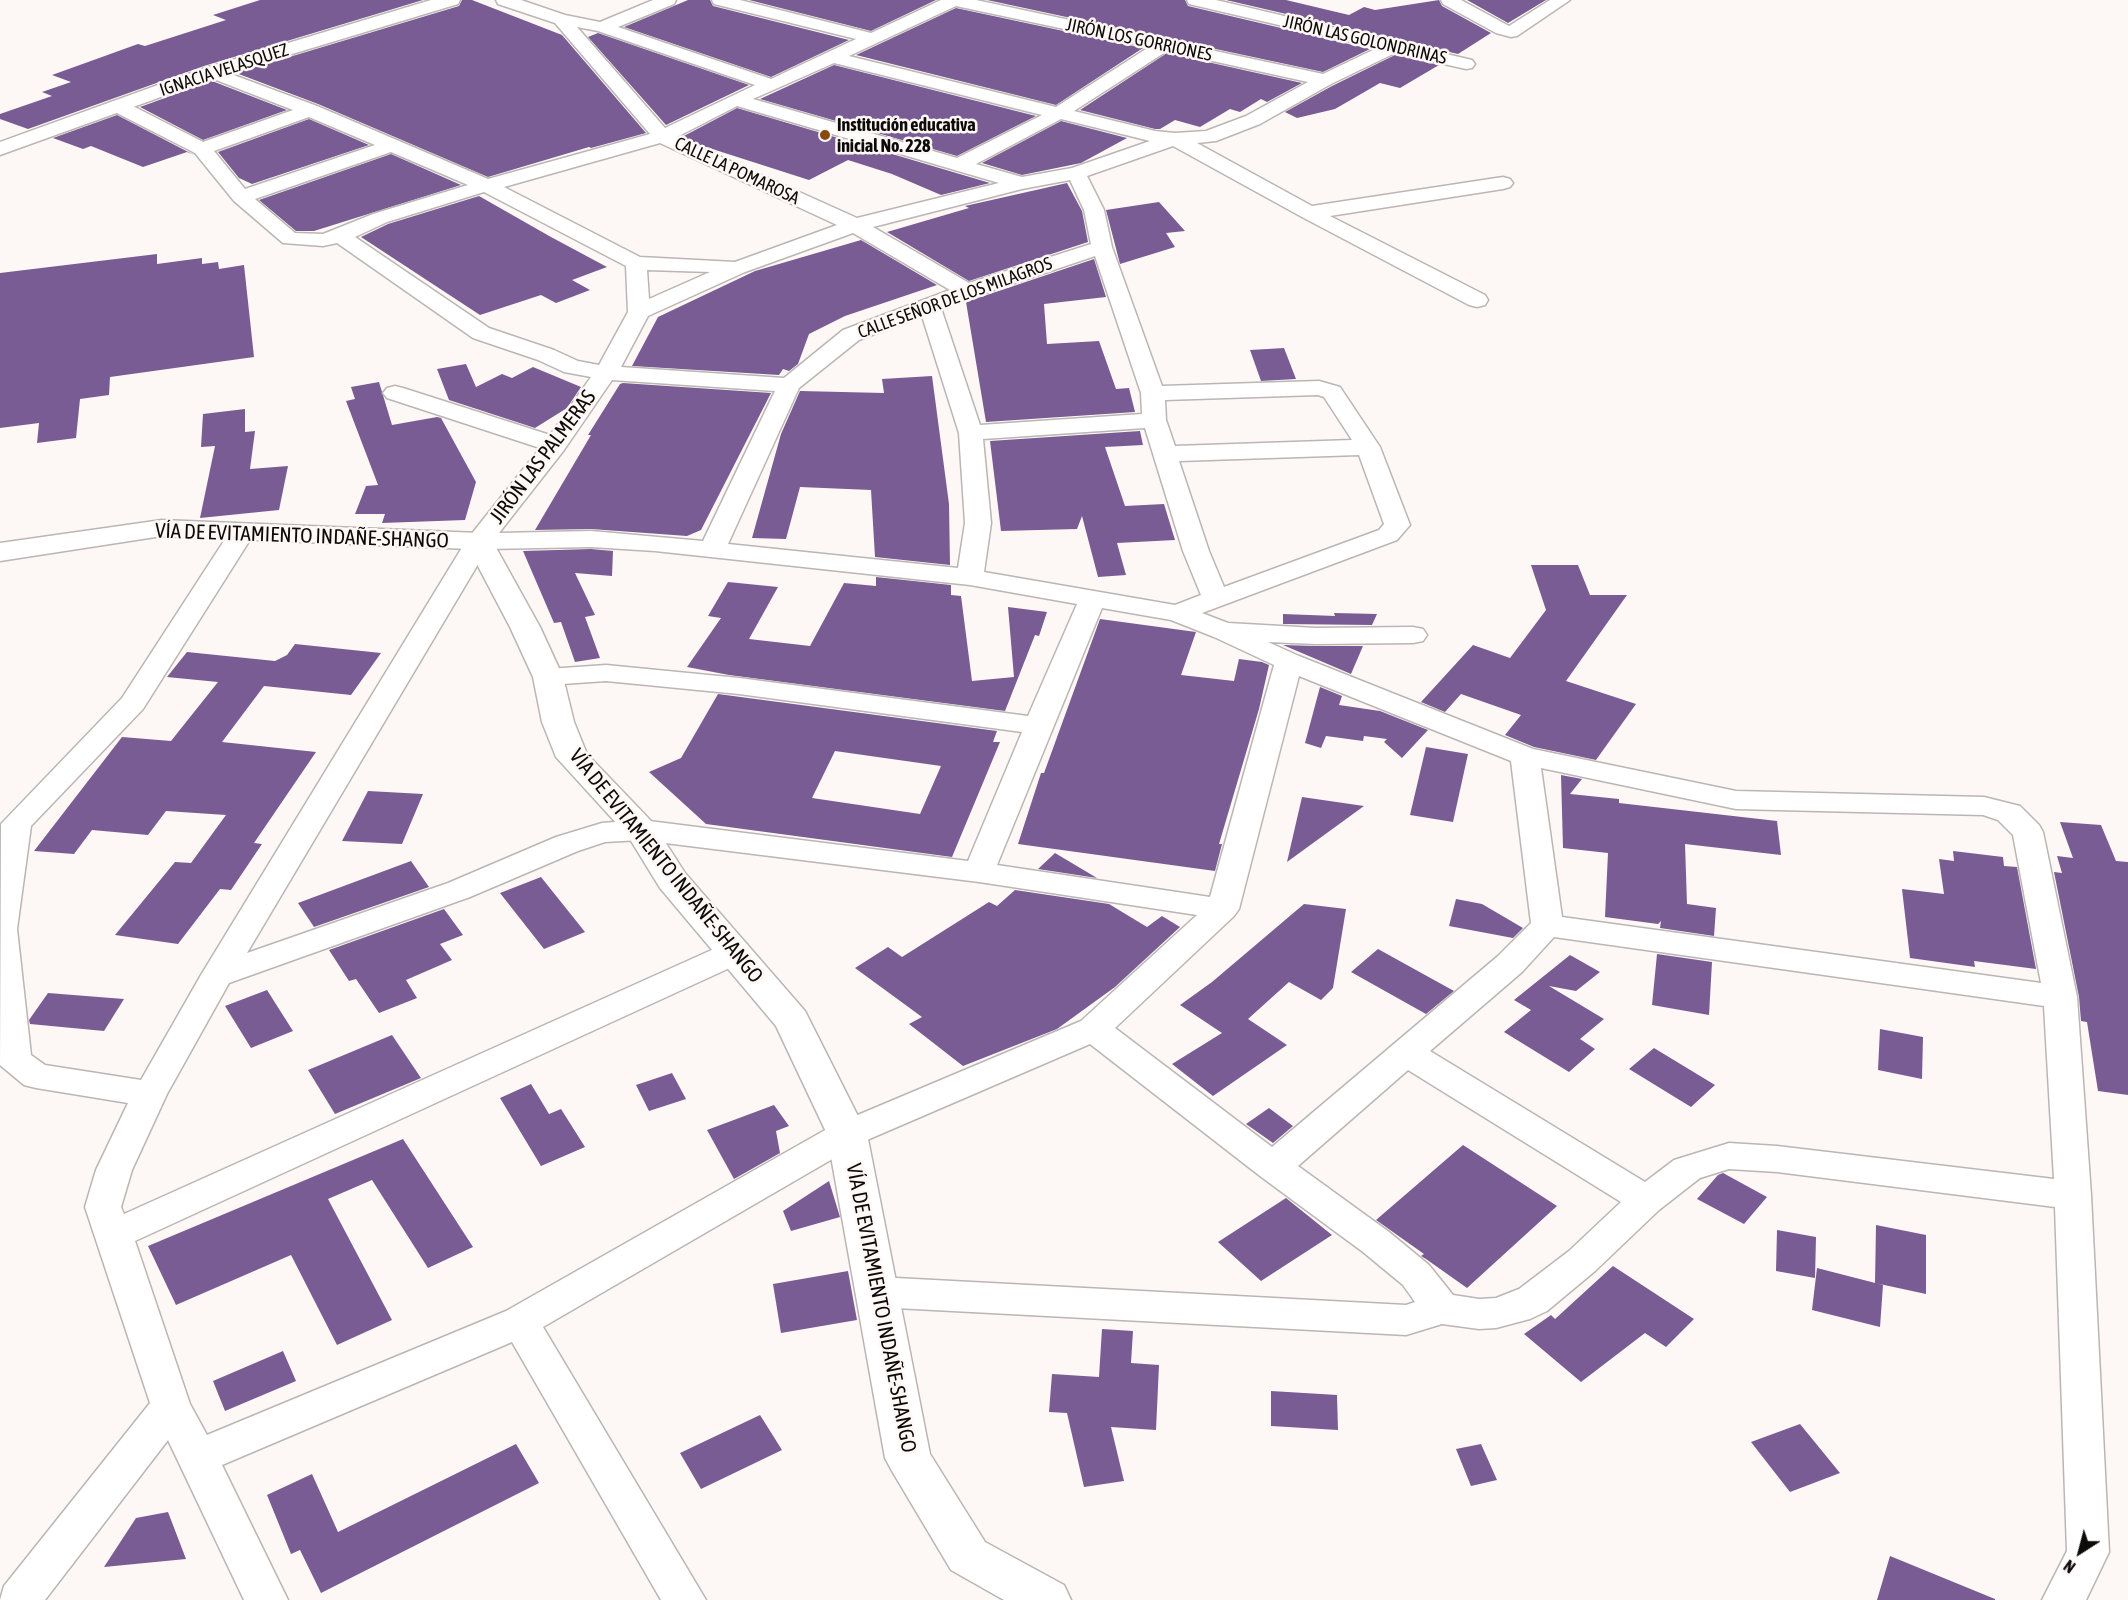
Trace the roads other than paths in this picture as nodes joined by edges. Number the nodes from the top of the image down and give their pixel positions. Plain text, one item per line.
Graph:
1 (451, 0) edge
2 (504, 0) edge
3 (668, 0) edge
4 (720, 0) edge
5 (954, 0) edge
6 (1195, 0) edge
7 (1449, 0) edge
8 (1552, 1) edge
9 (561, 19) junction
10 (602, 27) junction
11 (871, 38) junction
12 (1163, 46) junction
13 (1395, 46) junction
14 (832, 57) junction
15 (1466, 64) dead end
16 (212, 72) junction
17 (1325, 80) junction
18 (772, 85) junction
19 (735, 100) junction
20 (118, 106) junction
21 (310, 110) junction
22 (1059, 113) junction
23 (662, 137) junction
24 (1175, 140) junction
25 (393, 145) junction
26 (0, 149) edge
27 (202, 149) junction
28 (959, 165) junction
29 (1076, 173) junction
30 (1021, 183) junction
31 (1503, 183) dead end
32 (487, 186) junction
33 (241, 197) junction
34 (1309, 213) junction
35 (855, 225) junction
36 (340, 236) junction
37 (1102, 247) junction
38 (636, 264) junction
39 (738, 268) junction
40 (967, 291) junction
41 (1477, 300) dead end
42 (929, 305) junction
43 (639, 312) junction
44 (606, 373) junction
45 (789, 385) junction
46 (396, 393) dead end
47 (1153, 393) junction
48 (1154, 420) junction
49 (970, 433) junction
50 (555, 445) junction
51 (1368, 447) junction
52 (1166, 454) junction
53 (242, 532) junction
54 (479, 541) junction
55 (712, 550) junction
56 (0, 552) edge
57 (970, 577) junction
58 (1216, 598) junction
59 (1093, 599) junction
60 (1177, 613) junction
61 (1224, 631) junction
62 (1413, 635) dead end
63 (1288, 662) junction
64 (548, 677) junction
65 (1038, 726) junction
66 (1525, 756) junction
67 (641, 830) junction
68 (979, 872) junction
69 (1223, 909) junction
70 (1547, 925) junction
71 (736, 952) junction
72 (217, 975) junction
73 (2060, 998) junction
74 (1093, 1029) junction
75 (1408, 1054) junction
76 (150, 1094) junction
77 (847, 1134) junction
78 (1273, 1167) junction
79 (2073, 1195) junction
80 (1646, 1200) junction
81 (114, 1234) junction
82 (877, 1292) junction
83 (1442, 1310) junction
84 (520, 1322) junction
85 (171, 1407) junction
86 (198, 1457) junction
87 (19, 1600) edge
88 (266, 1600) edge
89 (684, 1600) edge
90 (1047, 1600) edge
91 (2064, 1600) edge

1 - 16 main road, IGNACIA VELASQUEZ
2 - 9 street
3 - 10 street
4 - 11 street
5 - 11 street
5 - 12 street, JIRÓN LOS GORRIONES
6 - 13 street, JIRÓN LAS GOLONDRINAS
7 - 8 street
9 - 10 street
9 - 23 street, CALLE LA POMAROSA
10 - 18 street
11 - 14 street
12 - 17 street, JIRÓN LOS GORRIONES
12 - 22 street
13 - 15 street, JIRÓN LAS GOLONDRINAS
13 - 17 street
14 - 18 street
14 - 22 street
16 - 20 main road, IGNACIA VELASQUEZ
16 - 21 street
17 - 24 street
18 - 19 street
19 - 23 street
19 - 28 street
20 - 26 main road, IGNACIA VELASQUEZ
20 - 27 street
21 - 25 street
21 - 27 street
22 - 24 street
22 - 28 street
23 - 32 street
23 - 35 street, CALLE LA POMAROSA
24 - 29 street
24 - 34 street
25 - 32 street
25 - 33 street
27 - 33 street
28 - 30 street
29 - 30 street
29 - 37 street
30 - 35 street
31 - 34 street
32 - 36 street
32 - 38 street
33 - 36 street
34 - 41 street
35 - 39 street
35 - 40 street, CALLE LA POMAROSA
36 - 44 street
37 - 40 street, CALLE SEÑOR DE LOS MILAGROS
37 - 47 street
38 - 39 street
38 - 43 street
39 - 43 street
40 - 42 street, CALLE SEÑOR DE LOS MILAGROS
42 - 45 street, CALLE SEÑOR DE LOS MILAGROS
42 - 49 street
43 - 44 street, JIRÓN LAS PALMERAS
44 - 45 street
44 - 50 street, JIRÓN LAS PALMERAS
45 - 55 street, CALLE SEÑOR DE LOS MILAGROS
46 - 50 street
47 - 48 street
47 - 51 street
48 - 49 street
48 - 52 street
49 - 57 street
50 - 54 street, JIRÓN LAS PALMERAS
51 - 52 street
51 - 58 street
52 - 58 street
53 - 54 main road, VÍA DE EVITAMIENTO INDAÑE-SHANGO
53 - 56 main road, VÍA DE EVITAMIENTO INDAÑE-SHANGO
53 - 76 street
54 - 55 street
54 - 64 main road, VÍA DE EVITAMIENTO INDAÑE-SHANGO
54 - 72 street, JIRÓN LAS PALMERAS
55 - 57 street
57 - 59 street
58 - 60 street
59 - 60 street
59 - 65 street
60 - 61 street
61 - 62 street
61 - 63 street
63 - 66 street
63 - 69 street
64 - 65 street
64 - 67 main road, VÍA DE EVITAMIENTO INDAÑE-SHANGO
65 - 68 street
66 - 70 street
66 - 73 street
67 - 68 street
67 - 71 main road, VÍA DE EVITAMIENTO INDAÑE-SHANGO
67 - 72 street
68 - 69 street
69 - 74 street
70 - 73 street
70 - 75 street
71 - 77 main road, VÍA DE EVITAMIENTO INDAÑE-SHANGO
71 - 81 street
72 - 76 street, JIRÓN LAS PALMERAS
73 - 79 street
74 - 77 street
74 - 78 street
75 - 78 street
75 - 80 street
76 - 81 street, JIRÓN LAS PALMERAS
77 - 82 main road, VÍA DE EVITAMIENTO INDAÑE-SHANGO
77 - 84 street
78 - 83 street
79 - 80 street
79 - 91 street
80 - 83 street
81 - 85 street, JIRÓN LAS PALMERAS
82 - 83 street
82 - 90 main road, VÍA DE EVITAMIENTO INDAÑE-SHANGO
84 - 86 street
84 - 89 street
85 - 86 street, JIRÓN LAS PALMERAS
85 - 87 street
86 - 88 street, JIRÓN LAS PALMERAS

